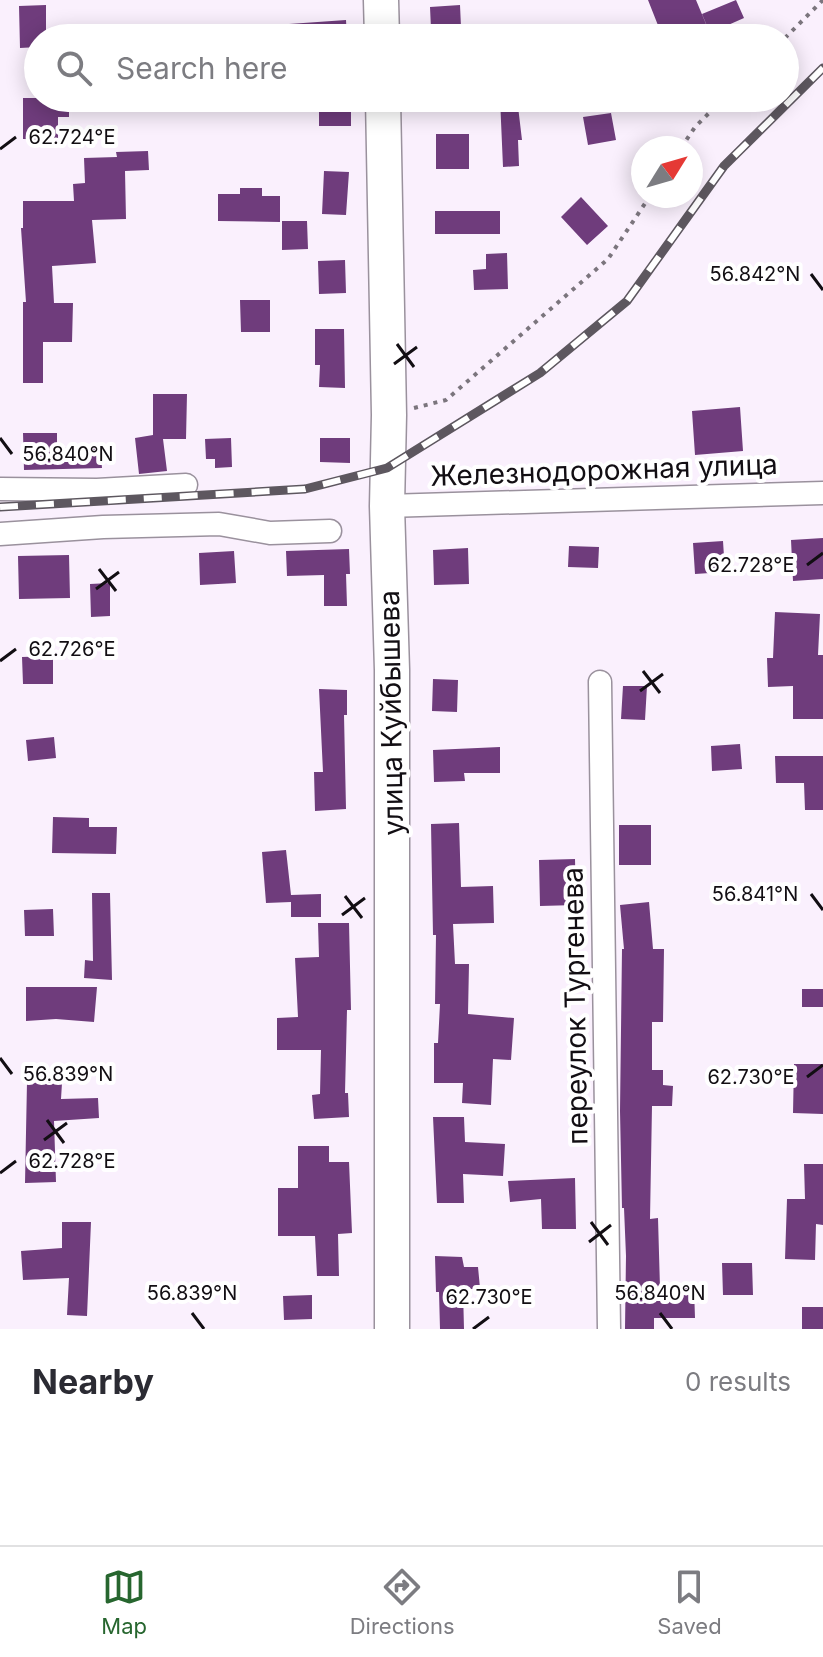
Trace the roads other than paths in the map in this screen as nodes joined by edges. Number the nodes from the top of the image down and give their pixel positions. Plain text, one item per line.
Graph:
1 (381, 0) edge
2 (382, 24) edge
3 (383, 112) edge
4 (186, 485) dead end
5 (0, 489) edge
6 (823, 493) edge
7 (387, 506) junction
8 (330, 531) dead end
9 (0, 534) edge
10 (600, 682) dead end
11 (392, 1329) edge
12 (609, 1329) edge

1 - 2 main road
3 - 7 main road, улица Куйбышева
4 - 5 street
6 - 7 street, Железнодорожная улица
7 - 11 main road, улица Куйбышева
8 - 9 street
10 - 12 street, переулок Тургенева

